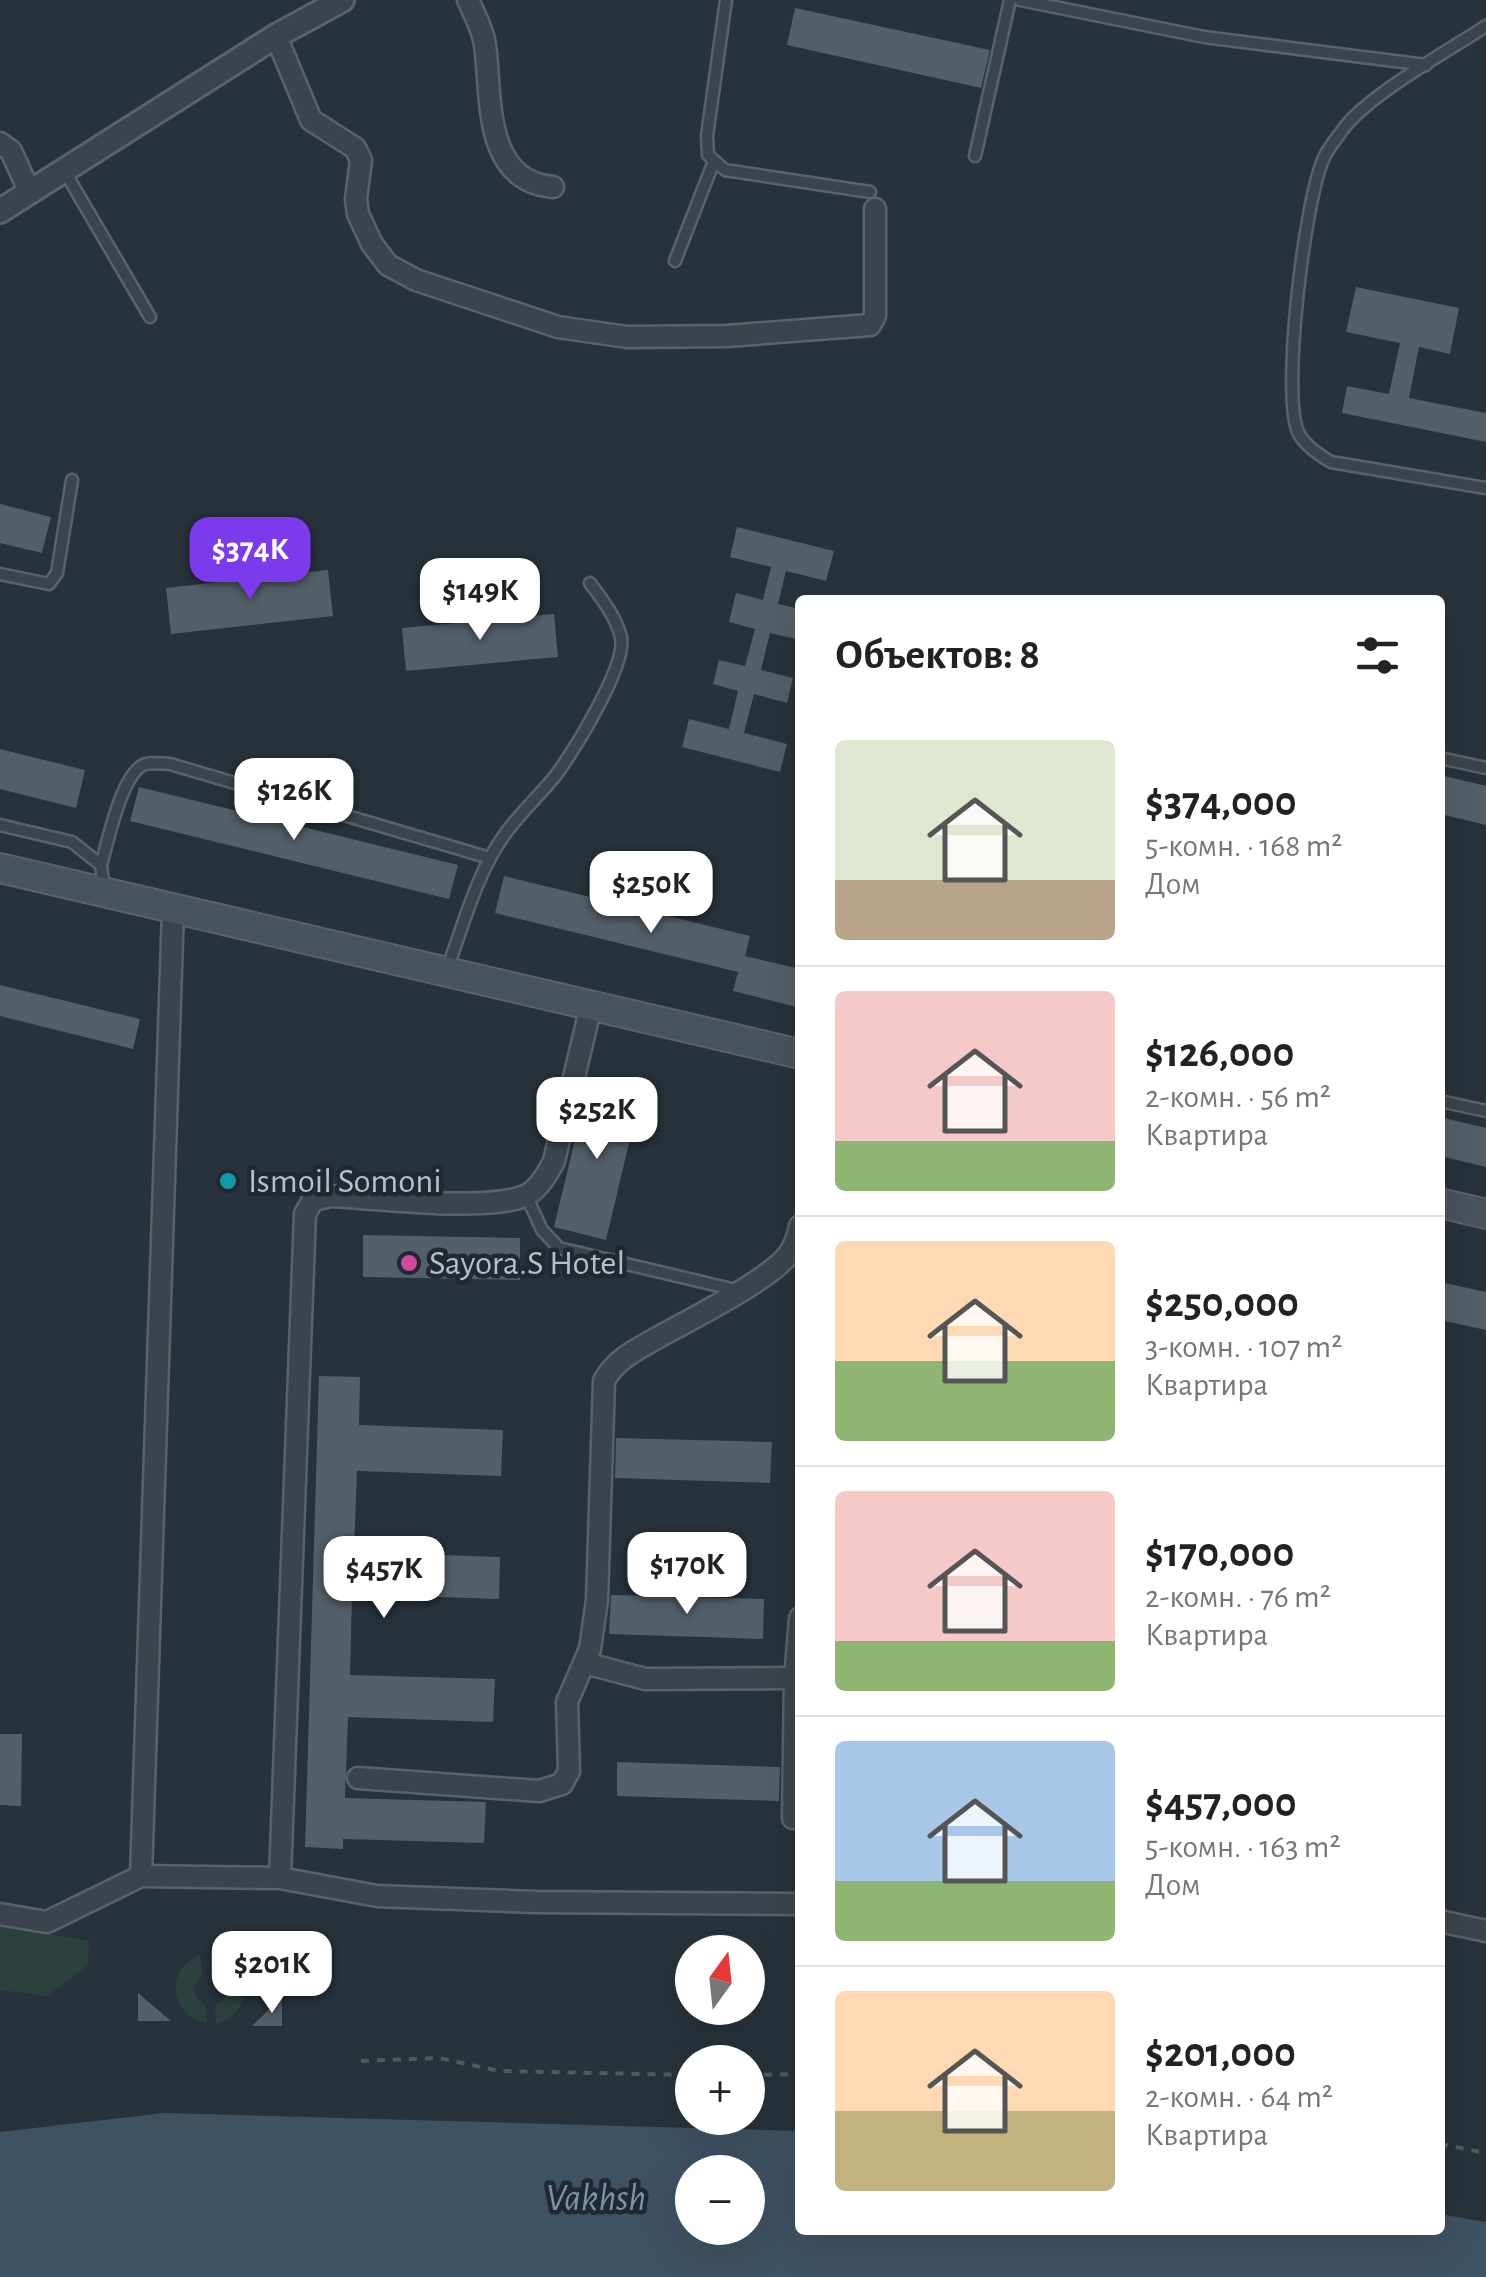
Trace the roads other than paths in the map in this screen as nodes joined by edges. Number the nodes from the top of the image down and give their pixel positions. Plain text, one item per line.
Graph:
1 (468, 0) edge
2 (726, 0) edge
3 (1010, 0) edge
4 (1020, 0) edge
5 (337, 1) edge
6 (1486, 26) edge
7 (276, 36) junction
8 (1426, 66) junction
9 (0, 142) edge
10 (975, 156) dead end
11 (714, 161) junction
12 (65, 171) junction
13 (553, 187) dead end
14 (30, 193) junction
15 (872, 200) joint
16 (0, 212) edge
17 (675, 262) dead end
18 (150, 317) dead end
19 (72, 480) dead end
20 (1486, 488) edge
21 (0, 574) edge
22 (590, 583) dead end
23 (1445, 759) edge
24 (1486, 768) edge
25 (0, 825) edge
26 (490, 858) junction
27 (0, 868) edge
28 (103, 879) junction
29 (174, 909) junction
30 (447, 970) junction
31 (591, 1006) junction
32 (795, 1053) edge
33 (1445, 1102) edge
34 (1486, 1111) edge
35 (526, 1195) junction
36 (1445, 1204) edge
37 (1486, 1214) edge
38 (793, 1264) edge
39 (740, 1291) junction
40 (585, 1664) junction
41 (795, 1678) edge
42 (795, 1766) edge
43 (358, 1778) dead end
44 (793, 1818) dead end
45 (141, 1876) junction
46 (280, 1878) junction
47 (795, 1904) edge
48 (0, 1914) edge
49 (1445, 1922) edge
50 (1486, 1931) edge

1 - 13 street
2 - 11 lane
3 - 10 lane
4 - 8 lane
5 - 7 street
6 - 8 lane
7 - 12 street
7 - 15 street
8 - 20 lane
9 - 14 street
11 - 15 lane
11 - 17 lane
12 - 14 street
12 - 18 lane
14 - 16 street
19 - 21 lane
22 - 26 lane
23 - 24 lane
25 - 28 lane
26 - 28 lane
26 - 30 lane
27 - 28 main road
28 - 29 main road
29 - 30 main road
29 - 45 street
30 - 31 main road
31 - 32 main road
31 - 35 street
33 - 34 lane
35 - 39 lane
35 - 46 street
36 - 37 main road
38 - 39 street
39 - 40 street
40 - 41 street
40 - 43 street
42 - 44 street
45 - 46 street
45 - 48 street
46 - 47 street
49 - 50 street

